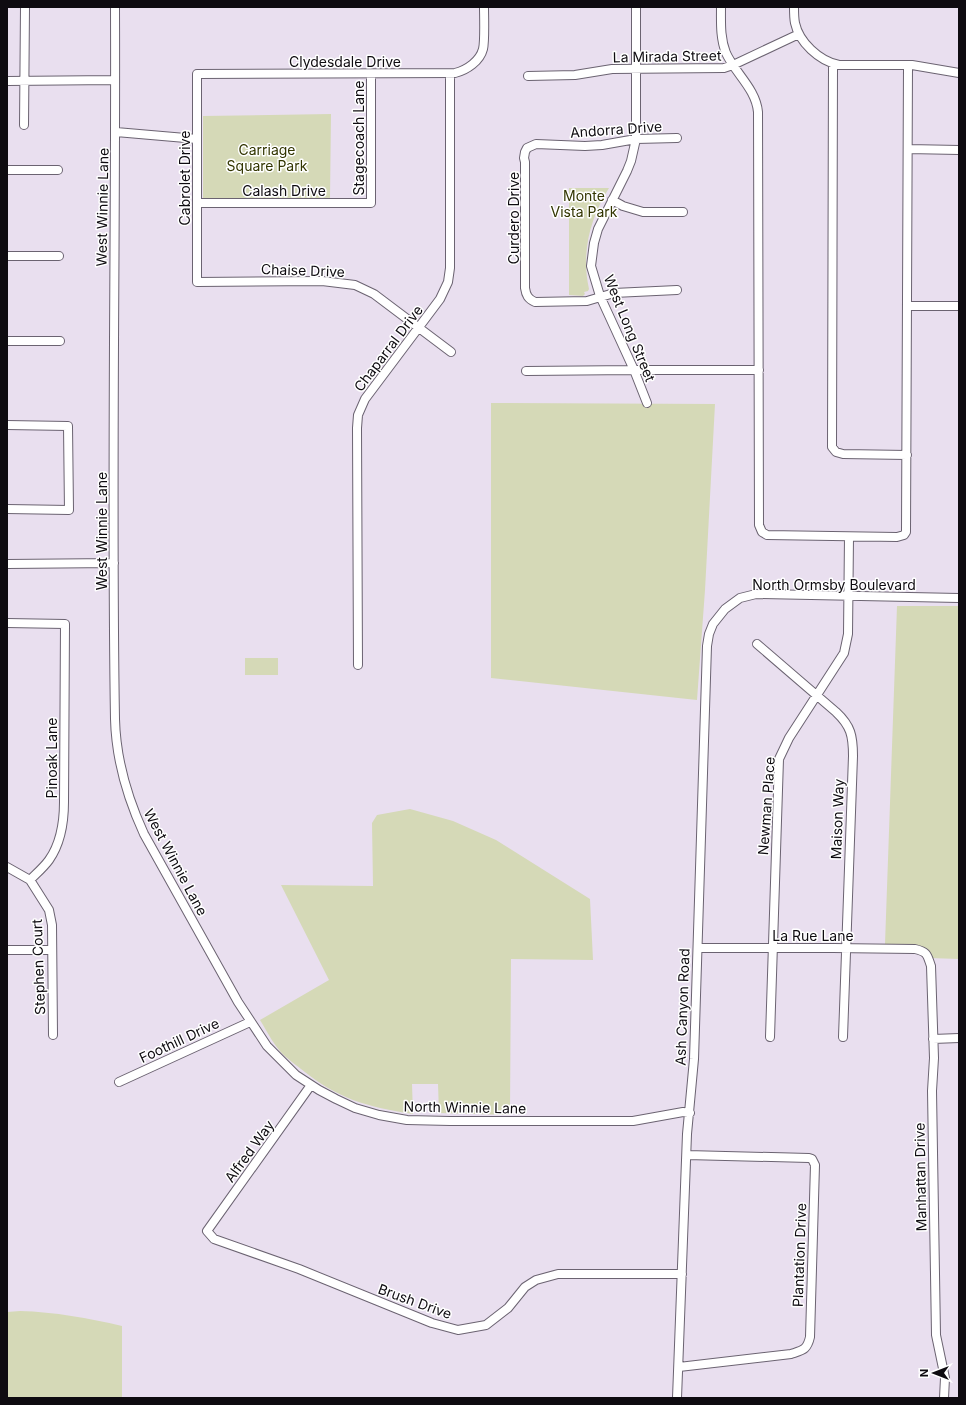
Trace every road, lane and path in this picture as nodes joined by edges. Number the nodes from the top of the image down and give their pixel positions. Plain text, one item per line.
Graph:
1 (25, 7) edge
2 (115, 7) edge
3 (484, 7) edge
4 (636, 7) edge
5 (721, 7) edge
6 (794, 7) edge
7 (799, 34) junction
8 (833, 64) junction
9 (733, 65) junction
10 (908, 66) junction
11 (636, 69) junction
12 (959, 73) edge
13 (197, 74) joint
14 (371, 74) junction
15 (450, 74) junction
16 (528, 76) dead end
17 (115, 80) junction
18 (7, 81) edge
19 (25, 81) junction
20 (24, 125) dead end
21 (116, 132) junction
22 (677, 138) dead end
23 (197, 139) junction
24 (636, 139) junction
25 (532, 145) joint
26 (908, 149) junction
27 (959, 150) edge
28 (7, 170) edge
29 (58, 170) dead end
30 (612, 200) junction
31 (197, 203) junction
32 (371, 203) joint
33 (683, 212) dead end
34 (7, 256) edge
35 (59, 256) dead end
36 (197, 282) joint
37 (677, 290) dead end
38 (600, 296) junction
39 (907, 306) junction
40 (959, 306) edge
41 (419, 328) junction
42 (7, 341) edge
43 (60, 341) dead end
44 (451, 352) dead end
45 (634, 370) junction
46 (759, 370) junction
47 (526, 371) dead end
48 (647, 403) dead end
49 (7, 425) edge
50 (907, 455) junction
51 (7, 509) edge
52 (848, 537) junction
53 (114, 563) junction
54 (7, 564) edge
55 (849, 596) junction
56 (959, 598) edge
57 (716, 618) joint
58 (7, 624) edge
59 (757, 644) dead end
60 (358, 665) dead end
61 (817, 696) junction
62 (7, 867) edge
63 (30, 880) junction
64 (698, 948) junction
65 (772, 948) junction
66 (846, 948) junction
67 (7, 950) edge
68 (52, 950) junction
69 (927, 955) joint
70 (250, 1022) junction
71 (54, 1035) dead end
72 (770, 1037) dead end
73 (843, 1037) dead end
74 (959, 1038) edge
75 (933, 1040) junction
76 (120, 1082) dead end
77 (312, 1085) junction
78 (690, 1113) junction
79 (687, 1155) junction
80 (207, 1231) joint
81 (682, 1274) junction
82 (679, 1368) junction
83 (677, 1398) edge
84 (944, 1398) edge

1 - 19 street
2 - 17 street, West Winnie Lane
3 - 15 street, Clydesdale Drive
4 - 11 street, West Long Street
5 - 9 street
6 - 7 street
7 - 8 street
7 - 9 street, La Mirada Street
8 - 10 street
8 - 50 street
9 - 11 street, La Mirada Street
9 - 46 street
10 - 12 street
10 - 26 street
11 - 16 street, La Mirada Street
11 - 24 street, West Long Street
13 - 14 street, Clydesdale Drive
13 - 23 street, Cabrolet Drive
14 - 15 street, Clydesdale Drive
14 - 32 street, Stagecoach Lane
15 - 41 street, Chaparral Drive
17 - 19 street
17 - 21 street, West Winnie Lane
18 - 19 street
19 - 20 street
21 - 23 street
21 - 53 street, West Winnie Lane
22 - 24 street, Andorra Drive
23 - 31 street, Cabrolet Drive
24 - 25 street, Andorra Drive
24 - 30 street, West Long Street
25 - 38 street, Curdero Drive
26 - 27 street
26 - 39 street
28 - 29 street
30 - 33 street
30 - 38 street, West Long Street
31 - 32 street, Calash Drive
31 - 36 street, Cabrolet Drive
34 - 35 street
36 - 41 street, Chaise Drive
37 - 38 street
38 - 45 street, West Long Street
39 - 40 street
39 - 50 street
41 - 44 street, Chaise Drive
41 - 60 street, Chaparral Drive
42 - 43 street
45 - 46 street
45 - 47 street
45 - 48 street, West Long Street
46 - 52 street
49 - 51 street
50 - 52 street
52 - 55 street, Newman Place
53 - 54 street
53 - 70 street, West Winnie Lane
55 - 56 street, North Ormsby Boulevard
55 - 57 street, North Ormsby Boulevard
55 - 61 street, Newman Place
57 - 64 street, Ash Canyon Road
58 - 63 street, Pinoak Lane
59 - 61 street, Maison Way
61 - 65 street, Newman Place
61 - 66 street, Maison Way
62 - 63 street
63 - 68 street, Stephen Court
64 - 65 street, La Rue Lane
64 - 78 street, Ash Canyon Road
65 - 66 street, La Rue Lane
65 - 72 street, Newman Place
66 - 69 street, La Rue Lane
66 - 73 street, Maison Way
67 - 68 street
68 - 71 street, Stephen Court
69 - 75 street, Manhattan Drive
70 - 76 street, Foothill Drive
70 - 77 street, North Winnie Lane
74 - 75 street
75 - 84 street, Manhattan Drive
77 - 78 street, North Winnie Lane
77 - 80 street, Alfred Way
78 - 79 street, Ash Canyon Road
79 - 81 street, Ash Canyon Road
79 - 82 street, Plantation Drive
80 - 81 street, Brush Drive
81 - 82 street, Ash Canyon Road
82 - 83 street, Ash Canyon Road

